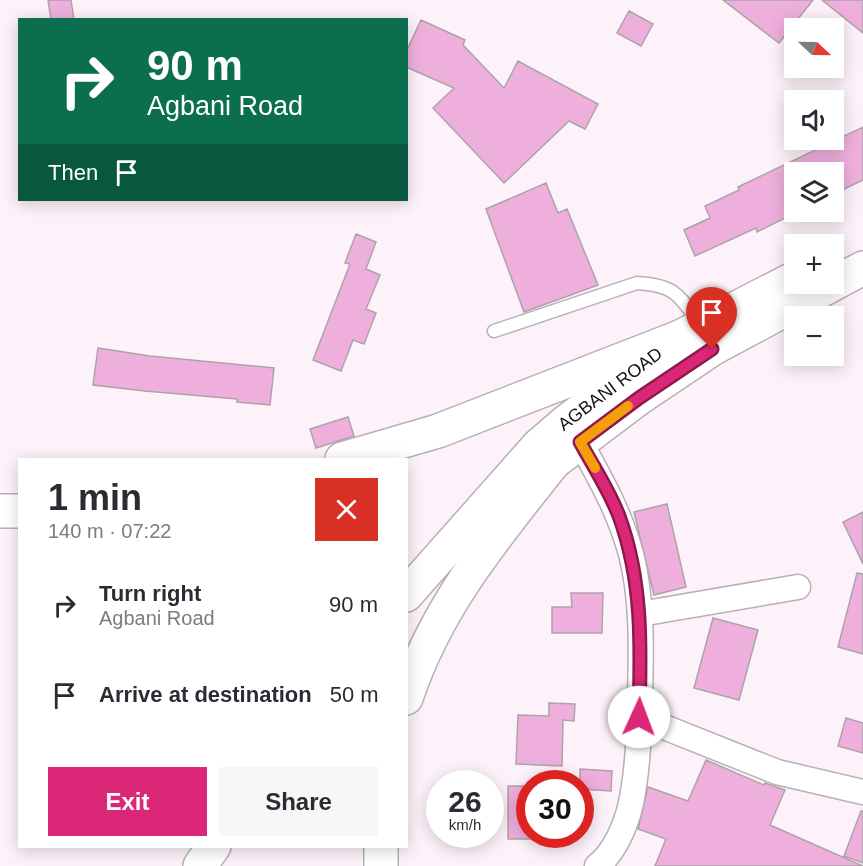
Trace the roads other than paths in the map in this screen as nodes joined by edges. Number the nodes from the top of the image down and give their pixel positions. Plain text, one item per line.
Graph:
1 (863, 244) edge
2 (844, 253) edge
3 (863, 268) edge
4 (784, 285) edge
5 (494, 331) dead end
6 (698, 337) junction
7 (580, 442) junction
8 (345, 458) edge
9 (554, 462) junction
10 (503, 485) junction
11 (0, 511) edge
12 (18, 511) edge
13 (798, 587) dead end
14 (408, 593) edge
15 (640, 614) junction
16 (408, 692) edge
17 (639, 717) junction
18 (863, 792) edge
19 (213, 848) edge
20 (381, 848) edge
21 (200, 866) edge
22 (381, 866) edge
23 (597, 866) edge

1 - 2 main road
3 - 6 main road, AGBANI ROAD
4 - 6 main road, AGBANI ROAD
5 - 6 lane
6 - 7 main road, AGBANI ROAD
6 - 8 main road
6 - 10 main road, AGBANI ROAD
7 - 9 main road, AGBANI ROAD
7 - 15 street
9 - 10 main road, AGBANI ROAD
9 - 16 main road
10 - 14 main road, AGBANI ROAD
11 - 12 main road
13 - 15 street
15 - 17 street
17 - 18 street
17 - 23 street
19 - 21 main road
20 - 22 main road

